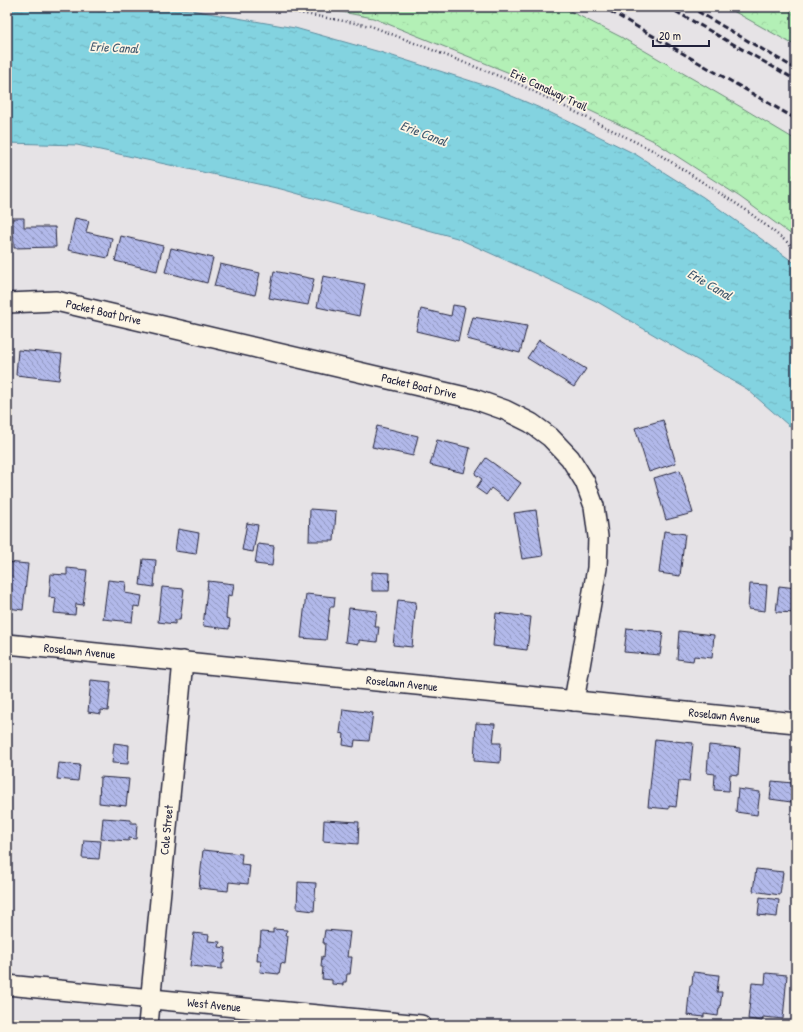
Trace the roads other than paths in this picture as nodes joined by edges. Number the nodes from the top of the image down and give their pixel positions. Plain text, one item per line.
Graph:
1 (7, 302) edge
2 (7, 644) edge
3 (183, 661) junction
4 (574, 701) junction
5 (796, 724) edge
6 (7, 985) edge
7 (150, 999) junction
8 (148, 1025) edge
9 (421, 1025) edge

1 - 4 street, Packet Boat Drive
2 - 3 street, Roselawn Avenue
3 - 4 street, Roselawn Avenue
3 - 7 street, Cole Street
4 - 5 street, Roselawn Avenue
6 - 7 street, West Avenue
7 - 8 street, Cole Street
7 - 9 street, West Avenue

